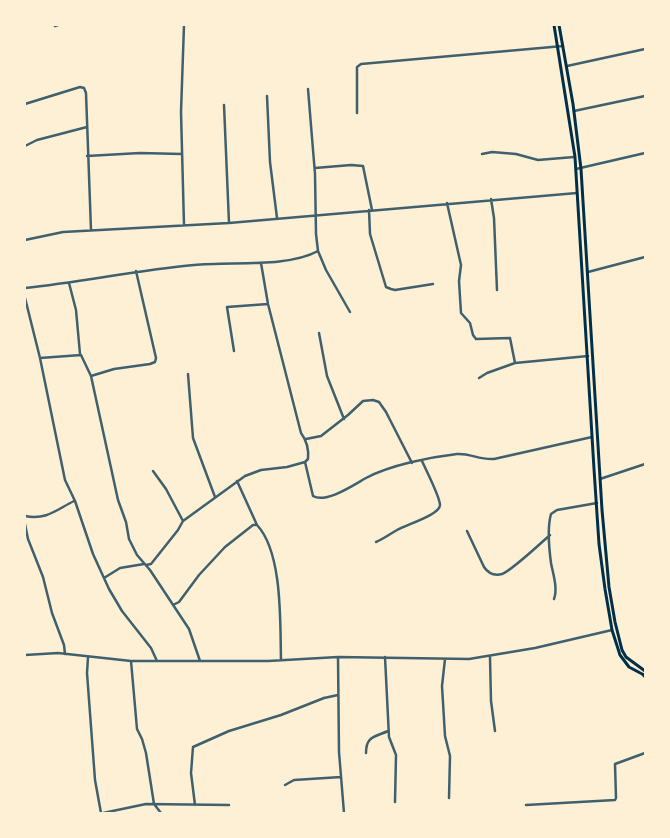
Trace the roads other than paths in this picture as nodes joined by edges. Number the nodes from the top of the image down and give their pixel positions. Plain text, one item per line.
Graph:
1 (184, 25) edge
2 (554, 25) edge
3 (559, 25) edge
4 (563, 46) junction
5 (558, 47) junction
6 (645, 49) edge
7 (567, 66) junction
8 (308, 89) dead end
9 (267, 96) dead end
10 (645, 96) edge
11 (25, 104) edge
12 (224, 105) dead end
13 (574, 111) junction
14 (357, 113) dead end
15 (87, 127) junction
16 (25, 146) edge
17 (182, 154) junction
18 (482, 154) dead end
19 (645, 154) edge
20 (88, 156) junction
21 (575, 157) junction
22 (315, 168) junction
23 (576, 169) junction
24 (581, 169) junction
25 (577, 193) junction
26 (491, 199) junction
27 (447, 203) junction
28 (371, 210) junction
29 (317, 214) junction
30 (276, 218) junction
31 (229, 223) junction
32 (184, 225) junction
33 (91, 230) junction
34 (25, 240) edge
35 (318, 251) junction
36 (645, 257) edge
37 (261, 262) junction
38 (136, 271) junction
39 (586, 272) junction
40 (585, 278) junction
41 (69, 282) junction
42 (433, 284) dead end
43 (25, 288) edge
44 (497, 290) dead end
45 (25, 298) edge
46 (268, 304) junction
47 (350, 312) dead end
48 (319, 333) dead end
49 (234, 351) dead end
50 (80, 354) junction
51 (588, 356) junction
52 (40, 358) junction
53 (515, 363) junction
54 (188, 374) dead end
55 (91, 376) junction
56 (479, 378) dead end
57 (344, 419) junction
58 (592, 437) junction
59 (306, 439) junction
60 (422, 461) junction
61 (306, 462) junction
62 (412, 463) junction
63 (645, 464) edge
64 (153, 471) dead end
65 (600, 479) junction
66 (238, 481) junction
67 (213, 490) junction
68 (219, 494) junction
69 (215, 497) junction
70 (75, 501) junction
71 (596, 503) junction
72 (25, 516) edge
73 (183, 521) junction
74 (25, 524) edge
75 (257, 525) junction
76 (467, 531) dead end
77 (550, 535) junction
78 (376, 542) dead end
79 (145, 564) junction
80 (104, 578) junction
81 (554, 599) dead end
82 (173, 605) junction
83 (612, 630) junction
84 (64, 654) junction
85 (25, 655) edge
86 (490, 656) junction
87 (88, 657) junction
88 (338, 657) junction
89 (384, 657) junction
90 (445, 659) junction
91 (281, 660) junction
92 (131, 661) junction
93 (157, 661) junction
94 (200, 661) junction
95 (645, 674) edge
96 (338, 695) junction
97 (388, 731) junction
98 (495, 732) dead end
99 (366, 753) dead end
100 (645, 754) edge
101 (341, 777) junction
102 (285, 785) dead end
103 (449, 798) dead end
104 (395, 802) dead end
105 (154, 804) junction
106 (195, 805) junction
107 (228, 805) dead end
108 (526, 805) dead end
109 (102, 813) edge
110 (161, 813) edge
111 (344, 813) edge

1 - 17 street
2 - 5 main road
3 - 4 main road
4 - 5 street
4 - 7 main road
5 - 14 street
5 - 21 main road
6 - 7 street
7 - 13 main road
8 - 22 street
9 - 30 street
10 - 13 street
11 - 15 street
12 - 31 street
13 - 24 main road
15 - 16 street
15 - 20 street
17 - 20 street
17 - 32 street
18 - 21 street
19 - 24 street
20 - 33 street
21 - 23 main road
22 - 28 street
22 - 29 street
23 - 24 street
23 - 25 main road
24 - 39 main road
25 - 26 street
25 - 40 main road
26 - 27 street
26 - 44 street
27 - 28 street
27 - 53 street
28 - 29 street
28 - 42 street
29 - 30 street
29 - 35 street
30 - 31 street
31 - 32 street
32 - 33 street
33 - 34 street
35 - 37 street
35 - 47 street
36 - 39 street
37 - 38 street
37 - 46 street
38 - 41 street
38 - 55 street
39 - 40 main road
40 - 51 main road
40 - 65 main road
41 - 43 street
41 - 50 street
45 - 52 street
46 - 49 street
46 - 59 street
48 - 57 street
50 - 52 street
50 - 55 street
51 - 53 street
51 - 58 main road
52 - 70 street
53 - 56 street
54 - 67 street
55 - 79 street
57 - 59 street
57 - 62 street
58 - 60 street
58 - 71 main road
59 - 61 street
60 - 62 street
60 - 78 street
61 - 62 street
61 - 66 street
63 - 65 street
64 - 73 street
65 - 95 main road
66 - 68 street
66 - 75 street
67 - 68 street
67 - 69 street
68 - 69 street
69 - 73 street
70 - 72 street
70 - 80 street
71 - 77 street
71 - 83 main road
73 - 79 street
74 - 84 street
75 - 82 street
75 - 91 street
76 - 77 street
77 - 81 street
79 - 80 street
79 - 82 street
80 - 93 street
82 - 94 street
83 - 86 street
83 - 95 main road
84 - 85 street
84 - 87 street
86 - 90 street
86 - 98 street
87 - 92 street
87 - 109 street
88 - 89 street
88 - 91 street
88 - 96 street
89 - 90 street
89 - 97 street
90 - 103 street
91 - 94 street
92 - 93 street
92 - 105 street
93 - 94 street
96 - 101 street
96 - 106 street
97 - 99 street
97 - 104 street
100 - 108 street
101 - 102 street
101 - 111 street
105 - 106 street
105 - 109 street
105 - 110 street
106 - 107 street

